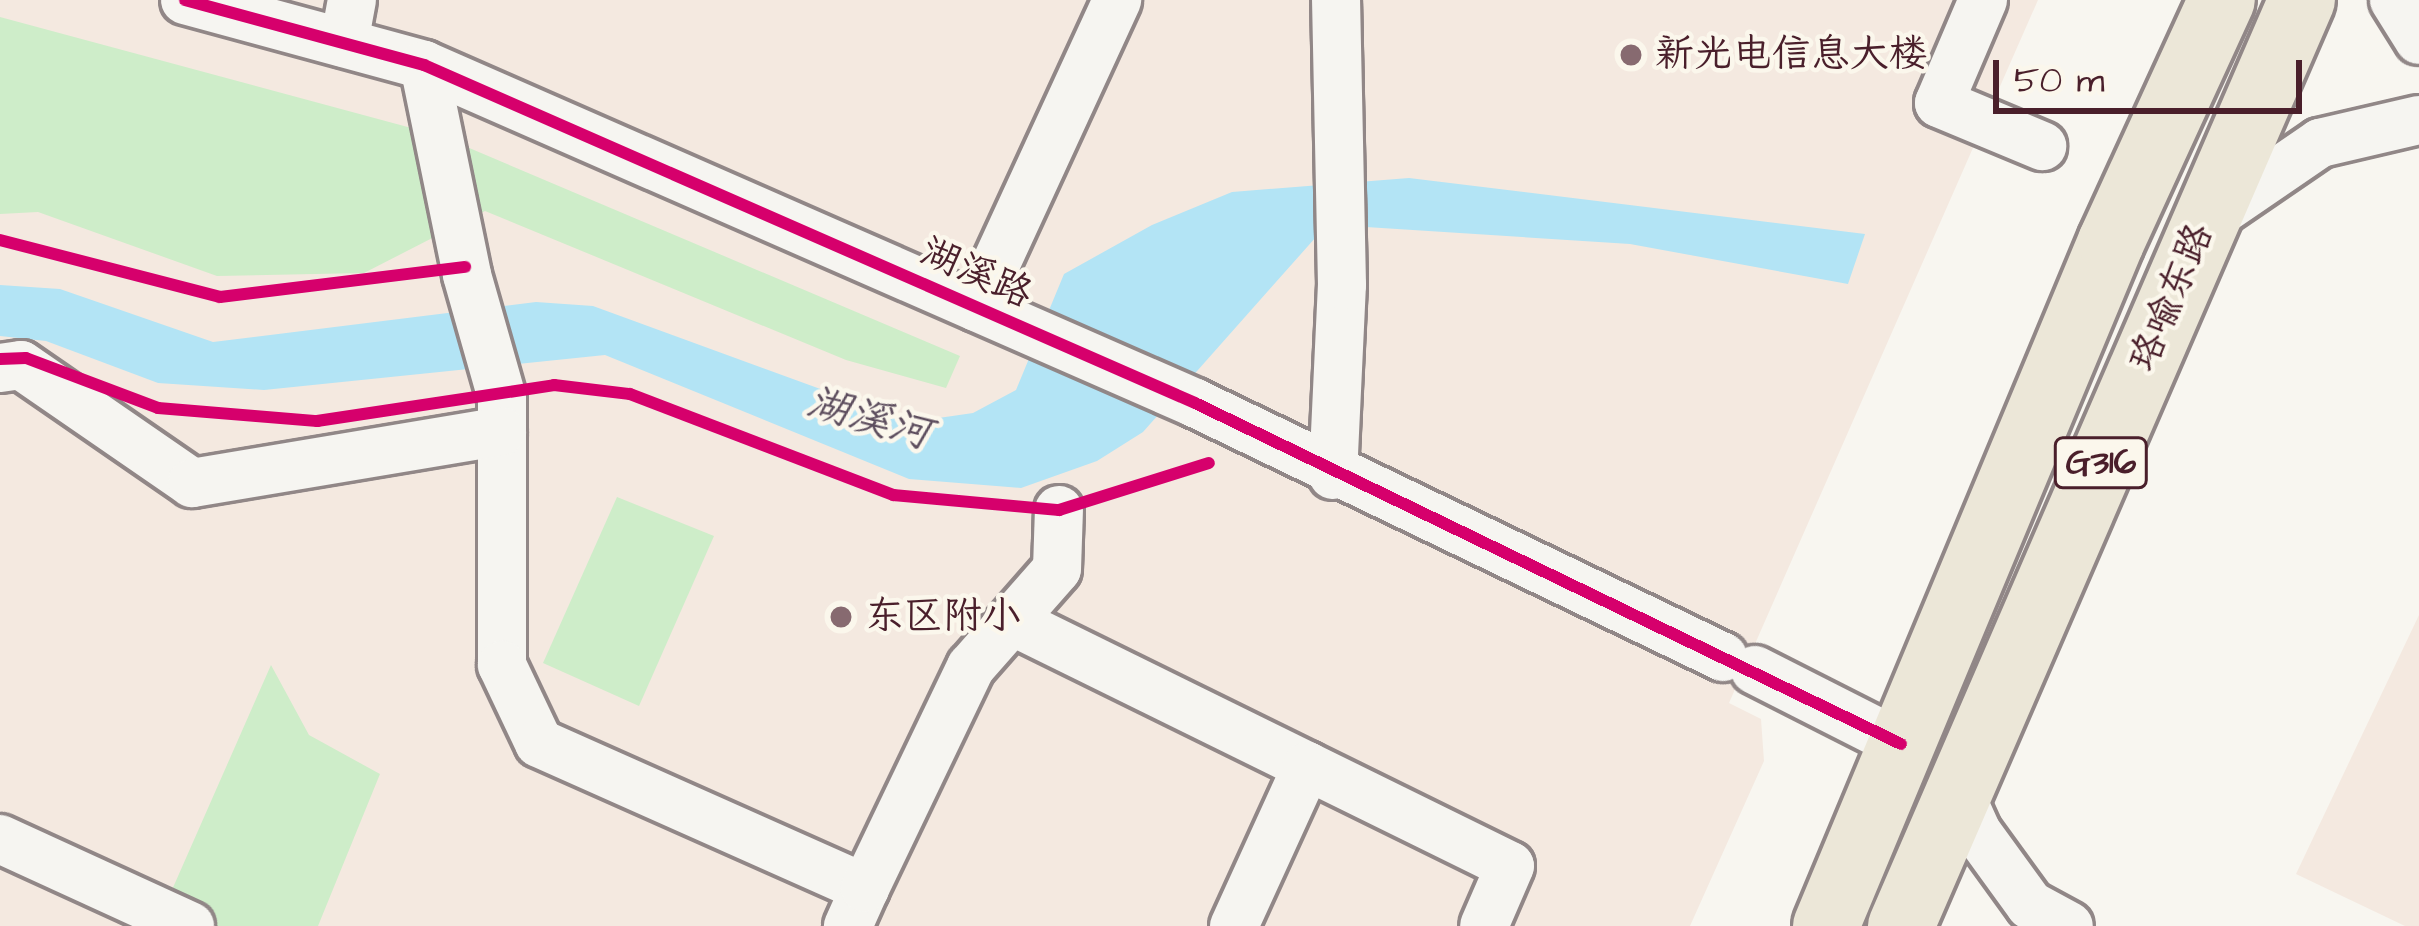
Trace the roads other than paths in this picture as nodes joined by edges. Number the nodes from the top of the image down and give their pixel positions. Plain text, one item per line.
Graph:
1 (184, 0) edge
2 (1117, 0) edge
3 (1336, 0) edge
4 (1983, 0) edge
5 (2222, 0) edge
6 (2302, 0) edge
7 (2394, 0) edge
8 (348, 22) edge
9 (2419, 40) edge
10 (424, 65) junction
11 (2419, 120) edge
12 (2042, 146) dead end
13 (2205, 222) junction
14 (976, 307) junction
15 (0, 368) edge
16 (502, 415) junction
17 (1333, 476) junction
18 (1059, 510) dead end
19 (1016, 623) junction
20 (1901, 744) junction
21 (1307, 766) junction
22 (1958, 792) junction
23 (0, 839) edge
24 (856, 907) edge
25 (190, 926) edge
26 (1234, 926) edge
27 (1484, 926) edge
28 (1826, 926) edge
29 (1900, 926) edge
30 (2069, 926) edge

1 - 8 street, 湖溪路
2 - 14 street
3 - 17 street
4 - 12 street
5 - 20 highway, 珞喻东路 / G316
6 - 13 highway, 珞喻东路 / G316
7 - 9 street
8 - 10 street, 湖溪路
10 - 14 street, 湖溪路
10 - 16 street
11 - 13 street
13 - 22 highway, 珞喻东路 / G316
14 - 17 street, 湖溪路
15 - 16 street
16 - 24 street
17 - 20 street, 湖溪路
18 - 19 street
19 - 21 street
19 - 24 street
20 - 28 highway, 珞喻东路 / G316
21 - 26 street
21 - 27 street
22 - 29 highway, 珞喻东路 / G316
22 - 30 street
23 - 25 street

